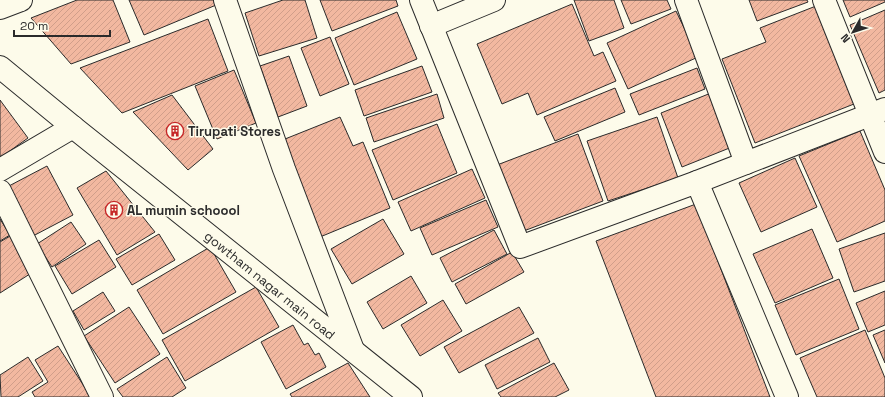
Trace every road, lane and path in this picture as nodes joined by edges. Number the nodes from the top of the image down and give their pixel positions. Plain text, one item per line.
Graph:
1 (21, 0) edge
2 (224, 0) edge
3 (421, 0) edge
4 (494, 0) edge
5 (686, 0) edge
6 (824, 0) edge
7 (0, 8) edge
8 (432, 26) junction
9 (0, 66) edge
10 (878, 112) edge
11 (73, 127) junction
12 (885, 152) edge
13 (746, 163) junction
14 (0, 170) edge
15 (697, 182) junction
16 (0, 191) edge
17 (353, 352) junction
18 (102, 397) edge
19 (411, 397) edge
20 (788, 397) edge

1 - 7 street
2 - 17 street
3 - 8 street
4 - 8 street
5 - 13 street
6 - 10 street
8 - 15 street
9 - 11 street, gowtham nagar main road
10 - 12 street
10 - 13 street
11 - 14 street
11 - 17 street, gowtham nagar main road
13 - 15 street
15 - 20 street
16 - 18 street
17 - 19 street, gowtham nagar main road

